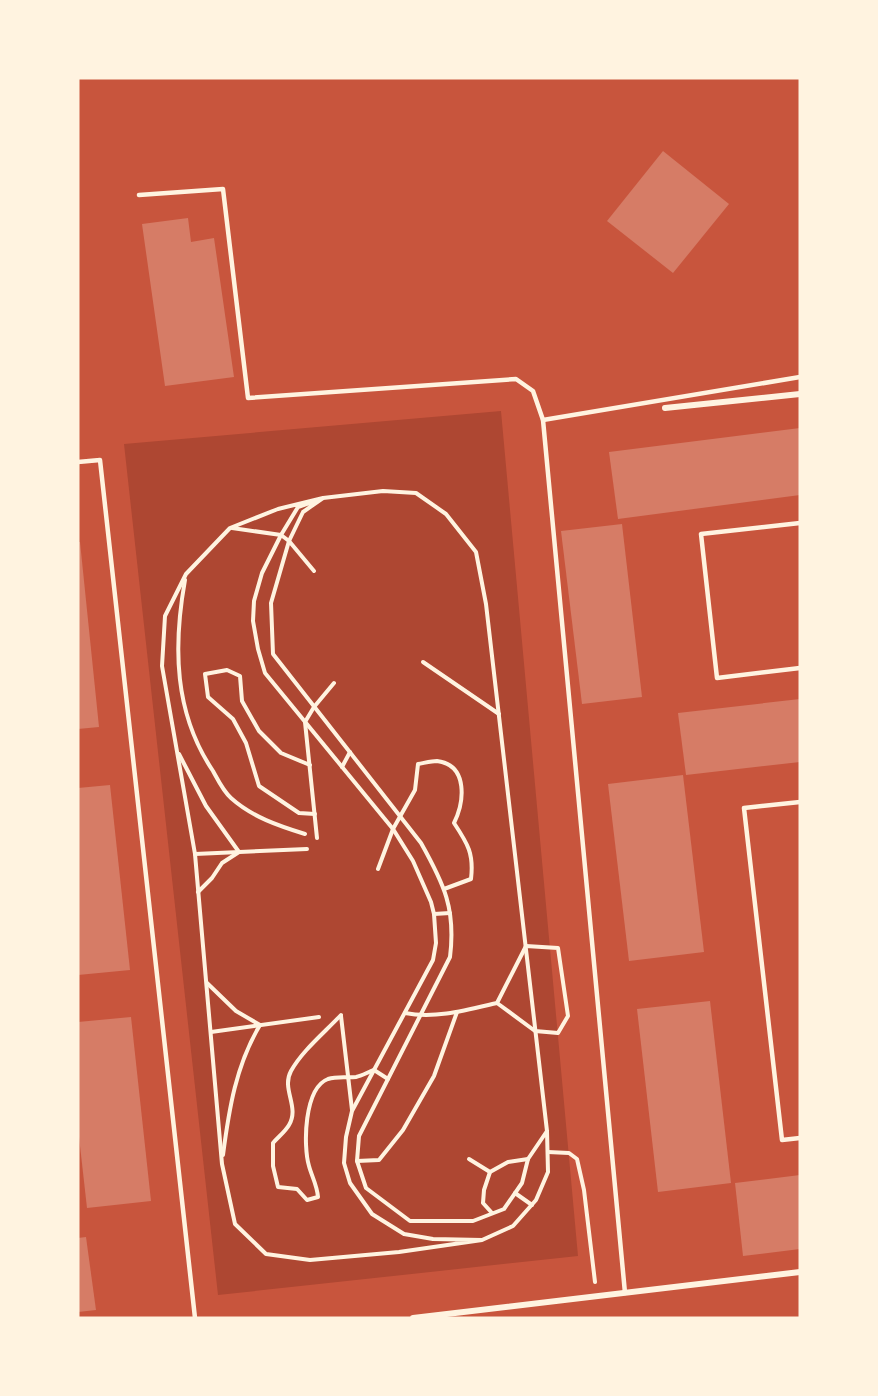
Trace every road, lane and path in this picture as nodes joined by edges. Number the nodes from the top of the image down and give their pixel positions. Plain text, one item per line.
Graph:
1 (140, 195) dead end
2 (800, 377) edge
3 (800, 394) edge
4 (665, 408) dead end
5 (543, 420) junction
6 (78, 462) edge
7 (323, 498) junction
8 (800, 523) edge
9 (230, 528) junction
10 (281, 535) junction
11 (289, 541) junction
12 (314, 571) dead end
13 (186, 574) junction
14 (423, 662) dead end
15 (800, 668) edge
16 (334, 682) dead end
17 (314, 706) junction
18 (499, 715) junction
19 (305, 722) junction
20 (177, 751) junction
21 (350, 752) junction
22 (310, 765) junction
23 (342, 767) junction
24 (800, 802) edge
25 (315, 814) junction
26 (400, 815) junction
27 (393, 829) junction
28 (305, 834) dead end
29 (317, 838) dead end
30 (307, 849) dead end
31 (238, 852) junction
32 (195, 854) junction
33 (378, 869) dead end
34 (444, 889) junction
35 (198, 892) junction
36 (450, 913) junction
37 (434, 914) junction
38 (526, 945) junction
39 (206, 983) junction
40 (497, 1004) junction
41 (457, 1012) junction
42 (405, 1013) junction
43 (420, 1016) junction
44 (319, 1017) dead end
45 (260, 1025) junction
46 (535, 1031) junction
47 (211, 1032) junction
48 (374, 1070) junction
49 (348, 1076) junction
50 (388, 1079) junction
51 (352, 1111) junction
52 (547, 1131) junction
53 (800, 1138) edge
54 (548, 1152) junction
55 (469, 1159) dead end
56 (528, 1159) junction
57 (357, 1161) junction
58 (222, 1164) junction
59 (490, 1172) junction
60 (514, 1193) junction
61 (532, 1205) junction
62 (492, 1213) junction
63 (482, 1240) junction
64 (800, 1272) edge
65 (625, 1293) junction
66 (596, 1296) junction
67 (195, 1318) edge
68 (413, 1318) edge

1 - 5 lane
2 - 5 lane
3 - 4 street
5 - 65 lane
6 - 67 lane
7 - 9 path
7 - 10 path
7 - 11 path
7 - 18 path
8 - 15 lane
9 - 10 path
9 - 13 path
10 - 11 path
10 - 19 path
11 - 12 path
11 - 17 path
13 - 20 path
13 - 28 path
14 - 18 path
16 - 17 path
17 - 19 path
17 - 21 path
18 - 38 path
19 - 22 path
19 - 23 path
20 - 31 path
20 - 32 path
21 - 23 path
21 - 26 path
22 - 25 path
22 - 25 path
23 - 27 path
24 - 53 lane
25 - 29 path
26 - 27 path
26 - 34 path
26 - 34 path
27 - 33 path
27 - 37 path
30 - 31 path
31 - 32 path
31 - 35 path
32 - 35 path
34 - 36 path
35 - 39 path
36 - 37 path
36 - 43 path
37 - 42 path
38 - 40 path
38 - 46 path
38 - 46 path
39 - 45 path
39 - 47 path
40 - 41 path
40 - 46 path
41 - 43 path
41 - 57 path
42 - 43 path
42 - 48 path
43 - 50 path
44 - 45 path
45 - 47 path
45 - 58 path
46 - 52 path
47 - 58 path
48 - 49 path
48 - 50 path
48 - 51 path
49 - 49 path
49 - 51 path
50 - 57 path
51 - 63 path
52 - 54 path
52 - 56 path
54 - 61 path
54 - 66 path
55 - 59 path
56 - 59 path
56 - 60 path
57 - 62 path
58 - 63 path
59 - 62 path
60 - 61 path
60 - 62 path
61 - 63 path
64 - 65 street
65 - 66 street
66 - 68 street

